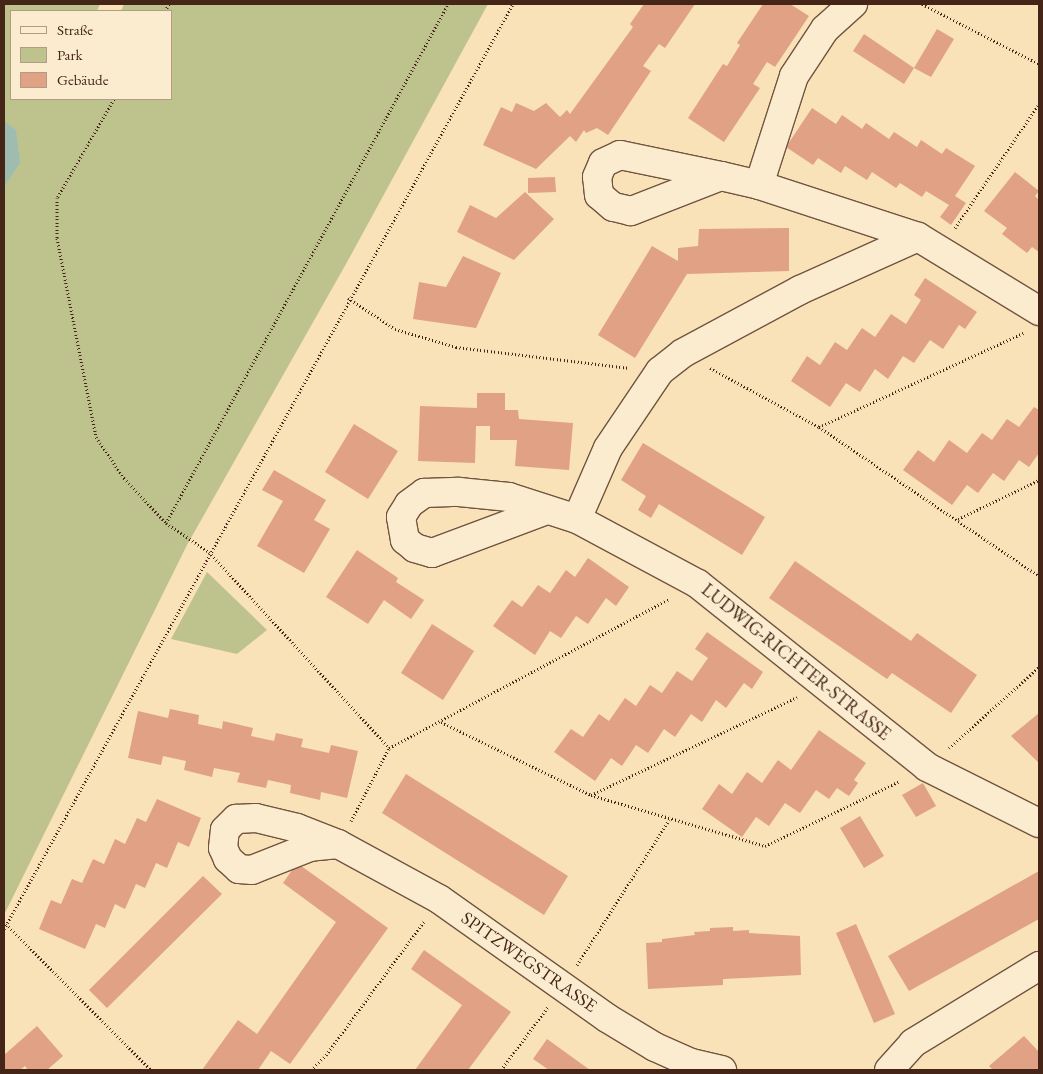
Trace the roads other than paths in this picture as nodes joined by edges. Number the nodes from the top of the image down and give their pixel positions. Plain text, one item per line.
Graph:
1 (853, 4) edge
2 (721, 176) dead end
3 (759, 185) junction
4 (929, 243) junction
5 (1035, 320) edge
6 (547, 510) dead end
7 (577, 520) junction
8 (1039, 823) edge
9 (338, 844) road end
10 (1039, 966) edge
11 (722, 1070) edge
12 (889, 1070) edge

1 - 3 street
2 - 3 street
3 - 4 street
4 - 5 street
4 - 7 street
6 - 7 street, LUDWIG-RICHTER-STRASSE
7 - 8 street, LUDWIG-RICHTER-STRASSE
9 - 11 street, SPITZWEGSTRASSE
10 - 12 street

